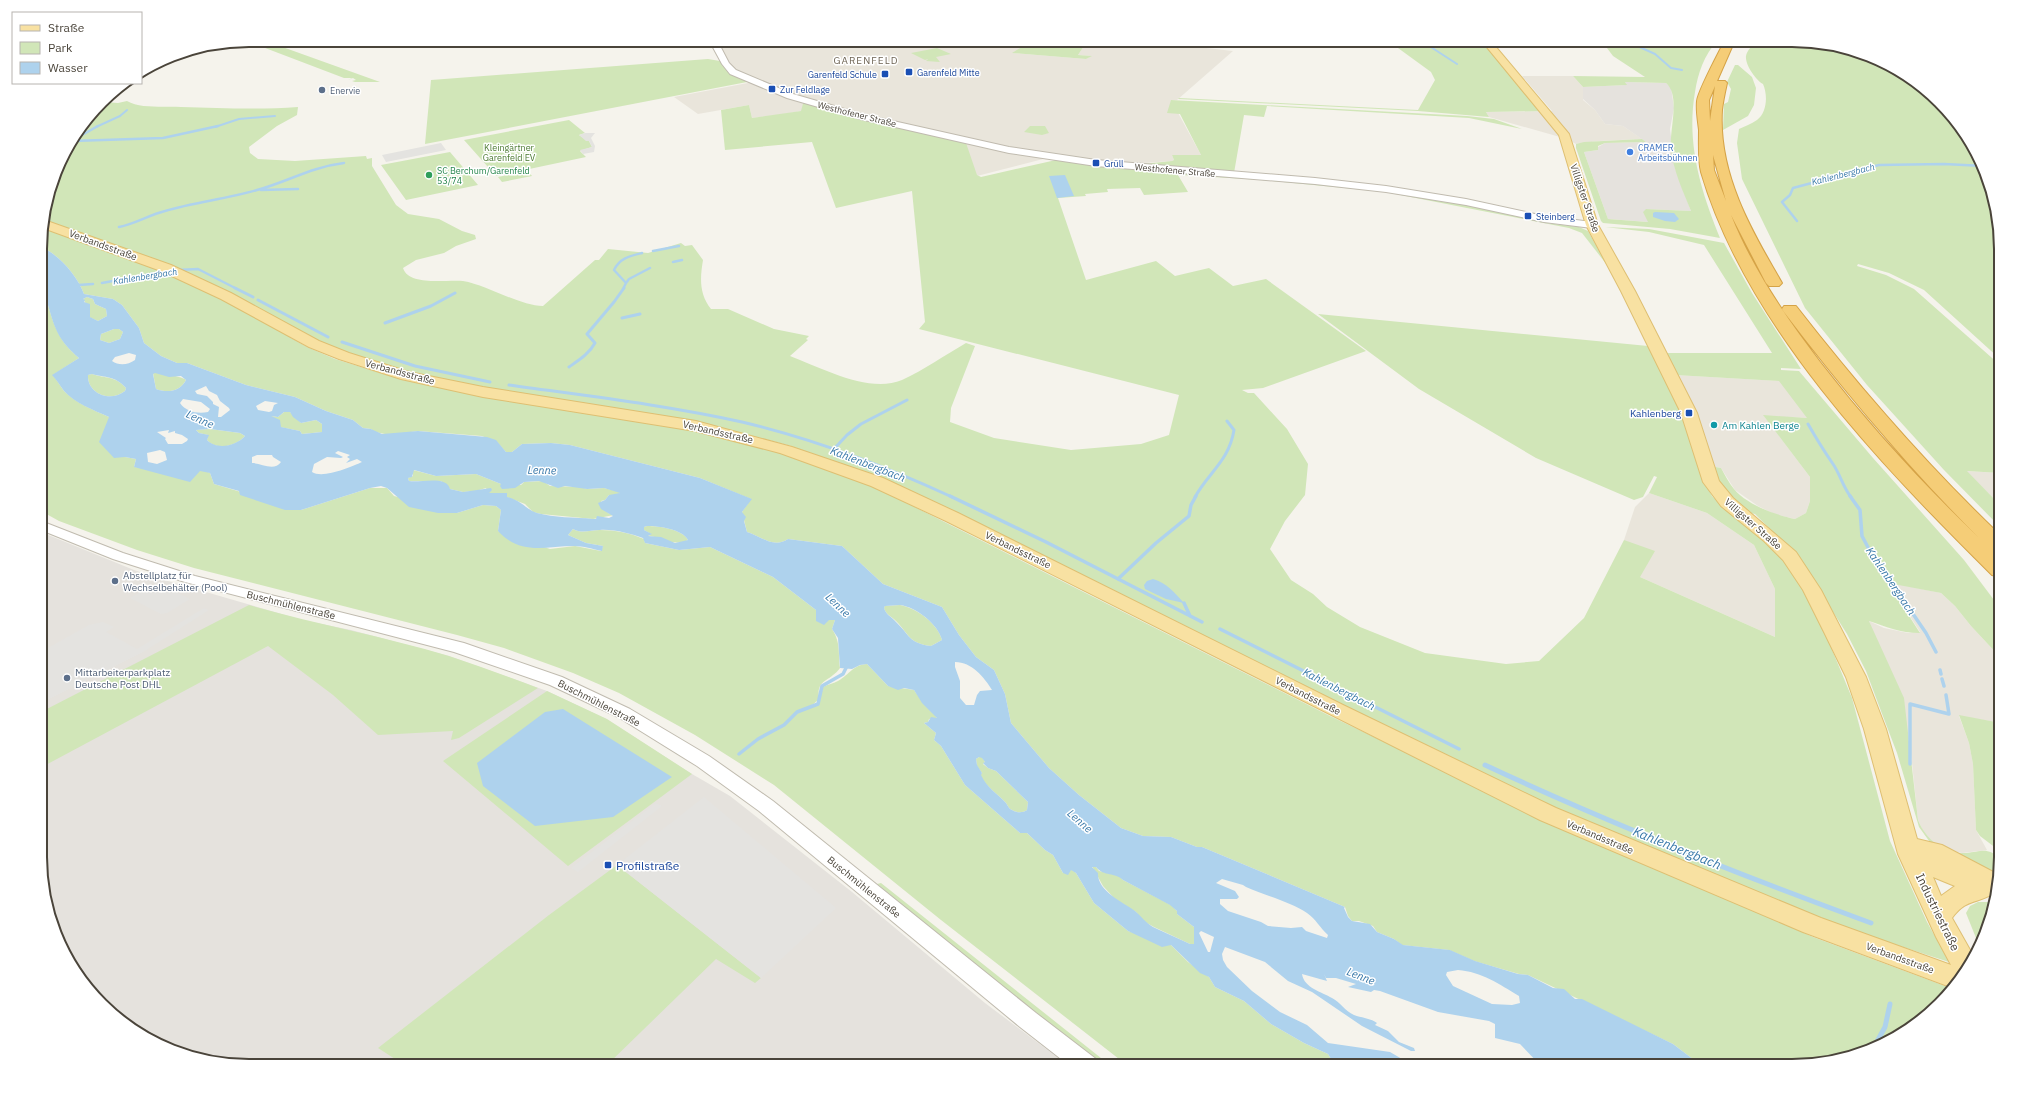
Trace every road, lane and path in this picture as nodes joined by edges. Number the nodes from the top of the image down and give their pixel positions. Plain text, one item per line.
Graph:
1 (717, 47) edge
2 (1491, 47) edge
3 (1729, 47) edge
4 (1733, 47) edge
5 (1592, 225) junction
6 (49, 226) edge
7 (47, 527) edge
8 (1994, 541) edge
9 (1994, 564) edge
10 (1909, 850) junction
11 (1991, 887) edge
12 (1991, 888) edge
13 (1939, 916) junction
14 (1962, 966) edge
15 (1960, 968) edge
16 (1079, 1059) edge

1 - 5 street, Westhofener Straße
2 - 5 main road, Villigster Straße
3 - 9 highway
4 - 8 highway
5 - 10 main road, Villigster Straße
6 - 15 main road, Verbandsstraße
7 - 16 street, Buschmühlenstraße
10 - 11 main road
10 - 13 main road, Industriestraße
12 - 13 main road
13 - 14 main road, Industriestraße

